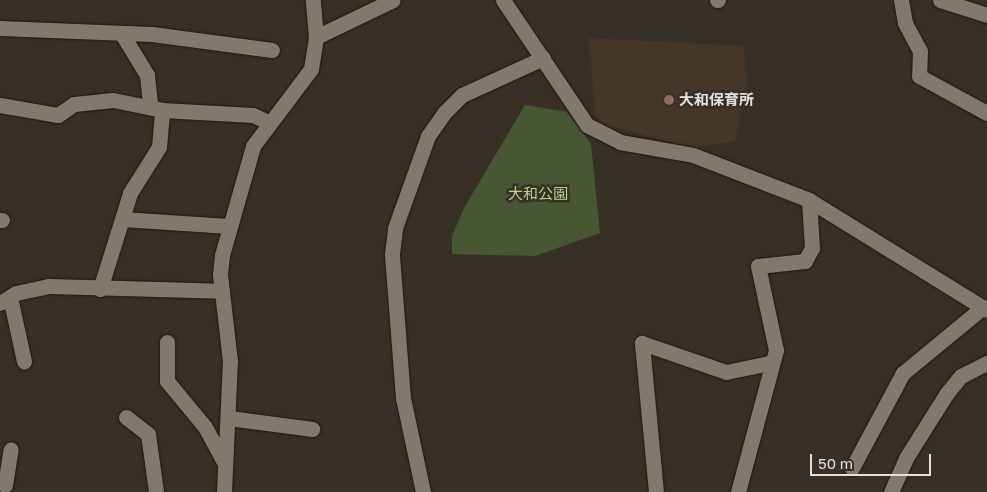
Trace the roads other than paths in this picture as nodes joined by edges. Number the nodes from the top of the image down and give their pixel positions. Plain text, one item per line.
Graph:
1 (313, 0) edge
2 (393, 0) edge
3 (503, 0) edge
4 (902, 0) edge
5 (940, 0) edge
6 (987, 16) edge
7 (0, 28) edge
8 (122, 34) junction
9 (316, 37) junction
10 (272, 50) dead end
11 (542, 58) junction
12 (0, 104) edge
13 (156, 108) junction
14 (987, 114) edge
15 (268, 122) junction
16 (809, 200) junction
17 (122, 218) junction
18 (229, 226) junction
19 (100, 289) junction
20 (222, 291) junction
21 (5, 300) edge
22 (985, 309) edge
23 (167, 342) dead end
24 (24, 361) dead end
25 (770, 363) junction
26 (987, 363) edge
27 (126, 417) dead end
28 (229, 418) junction
29 (312, 429) dead end
30 (11, 449) dead end
31 (225, 464) junction
32 (852, 468) dead end
33 (6, 487) edge
34 (156, 492) edge
35 (224, 492) edge
36 (423, 492) edge
37 (656, 492) edge
38 (738, 492) edge
39 (891, 492) edge

1 - 9 street
2 - 9 street
3 - 11 street
4 - 14 street
5 - 6 street
7 - 8 street
8 - 10 street
8 - 13 street
9 - 15 street
11 - 16 street
11 - 36 street
12 - 13 street
13 - 15 street
13 - 17 street
15 - 18 street
16 - 22 street
16 - 25 street
17 - 18 street
17 - 19 street
18 - 20 street
19 - 20 street
19 - 21 street
20 - 28 street
21 - 24 street
22 - 32 street
23 - 31 street
25 - 37 street
25 - 38 street
26 - 39 street
27 - 34 street
28 - 29 street
28 - 31 street
30 - 33 street
31 - 35 street

